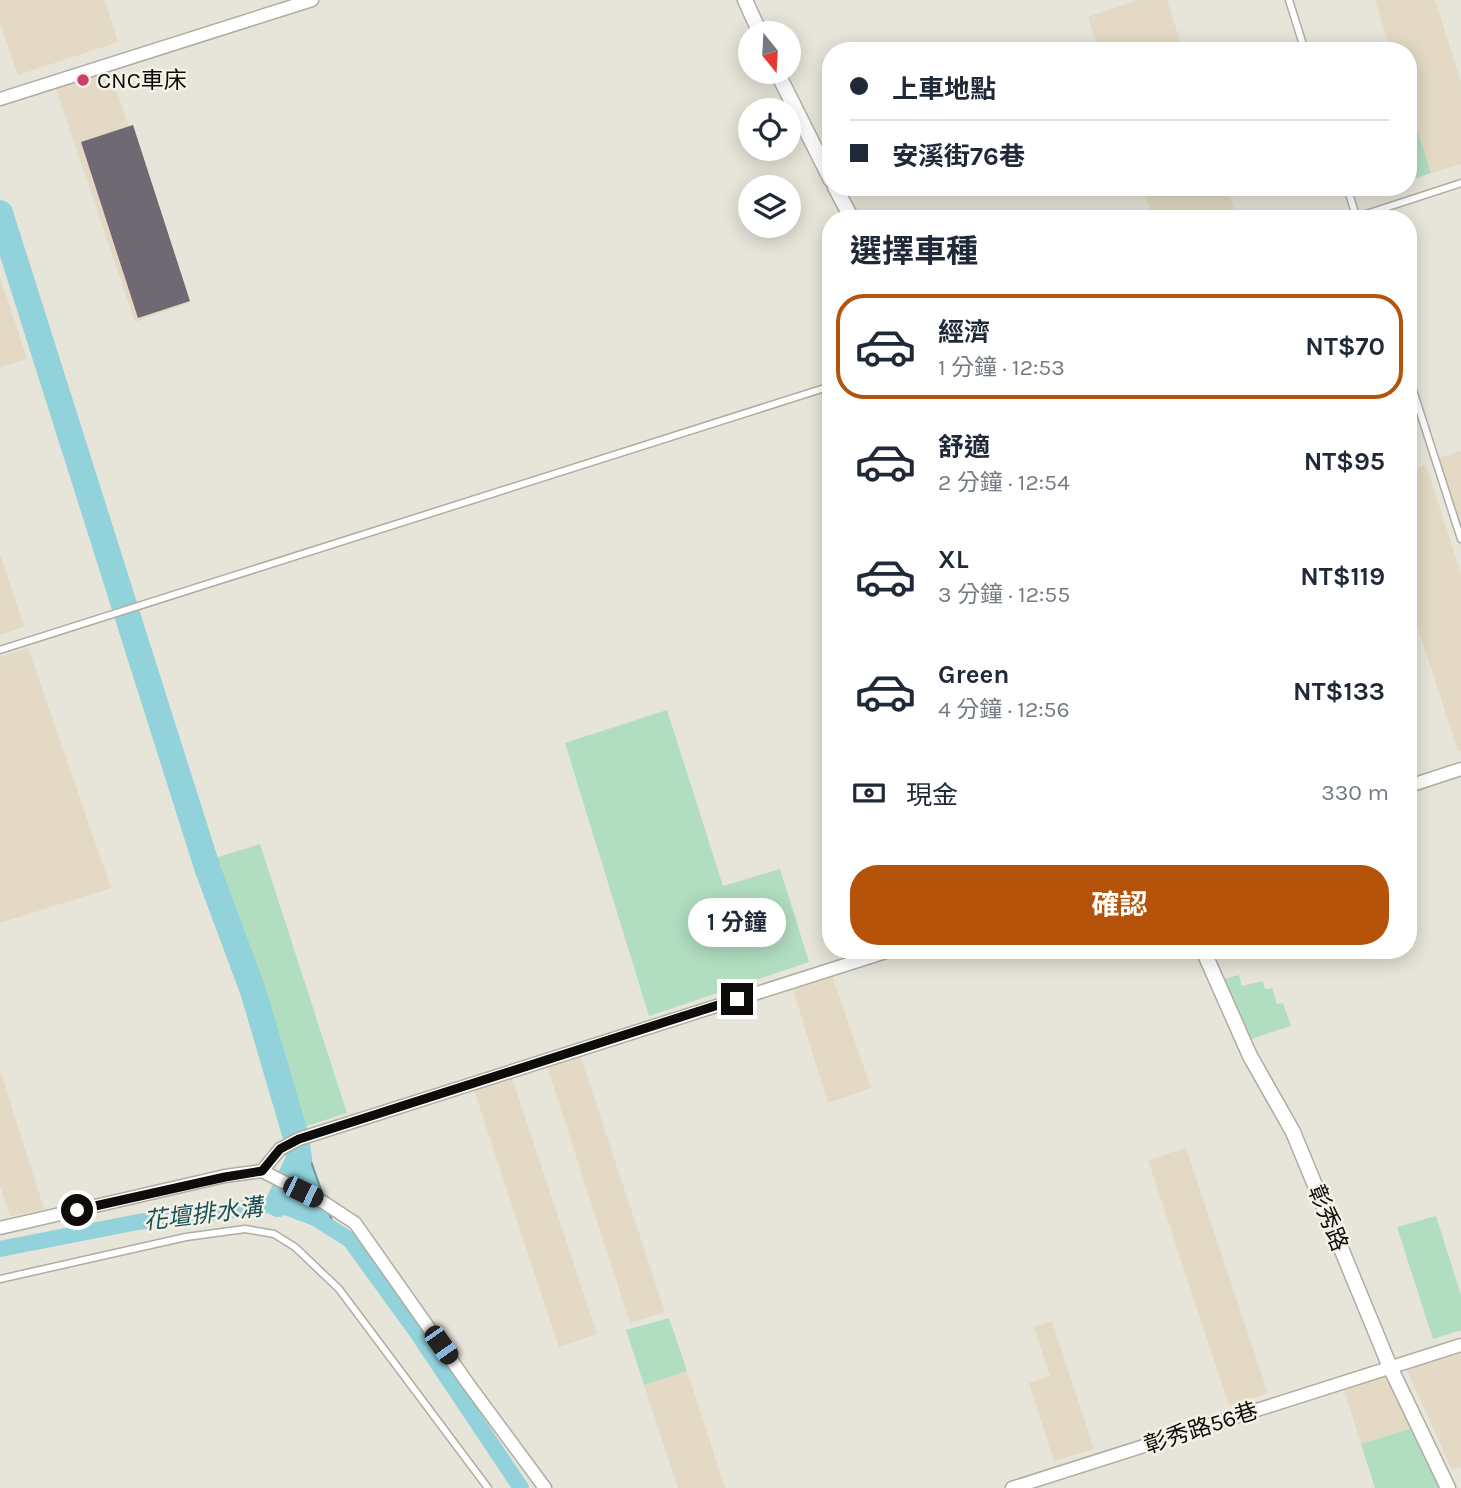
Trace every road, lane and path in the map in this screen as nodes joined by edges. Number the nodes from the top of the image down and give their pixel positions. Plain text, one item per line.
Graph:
1 (312, 0) edge
2 (745, 0) edge
3 (1289, 0) edge
4 (755, 21) edge
5 (1301, 42) edge
6 (783, 84) edge
7 (0, 99) edge
8 (822, 162) edge
9 (1461, 183) edge
10 (1379, 210) edge
11 (822, 389) edge
12 (1417, 403) edge
13 (1461, 539) edge
14 (0, 650) edge
15 (1461, 769) edge
16 (1417, 783) edge
17 (864, 959) edge
18 (1207, 959) edge
19 (262, 1171) junction
20 (0, 1228) edge
21 (0, 1279) edge
22 (1461, 1345) edge
23 (1390, 1367) junction
24 (488, 1488) edge
25 (545, 1488) edge
26 (1012, 1488) edge
27 (1448, 1488) edge

1 - 7 street
2 - 4 street
3 - 5 lane
6 - 8 street
9 - 10 lane
11 - 14 lane
12 - 13 lane
15 - 16 street
17 - 19 street
18 - 23 street, 彰秀路
19 - 20 street
19 - 25 street
21 - 24 lane
22 - 23 street, 彰秀路56巷
23 - 26 street, 彰秀路56巷
23 - 27 street, 彰秀路

